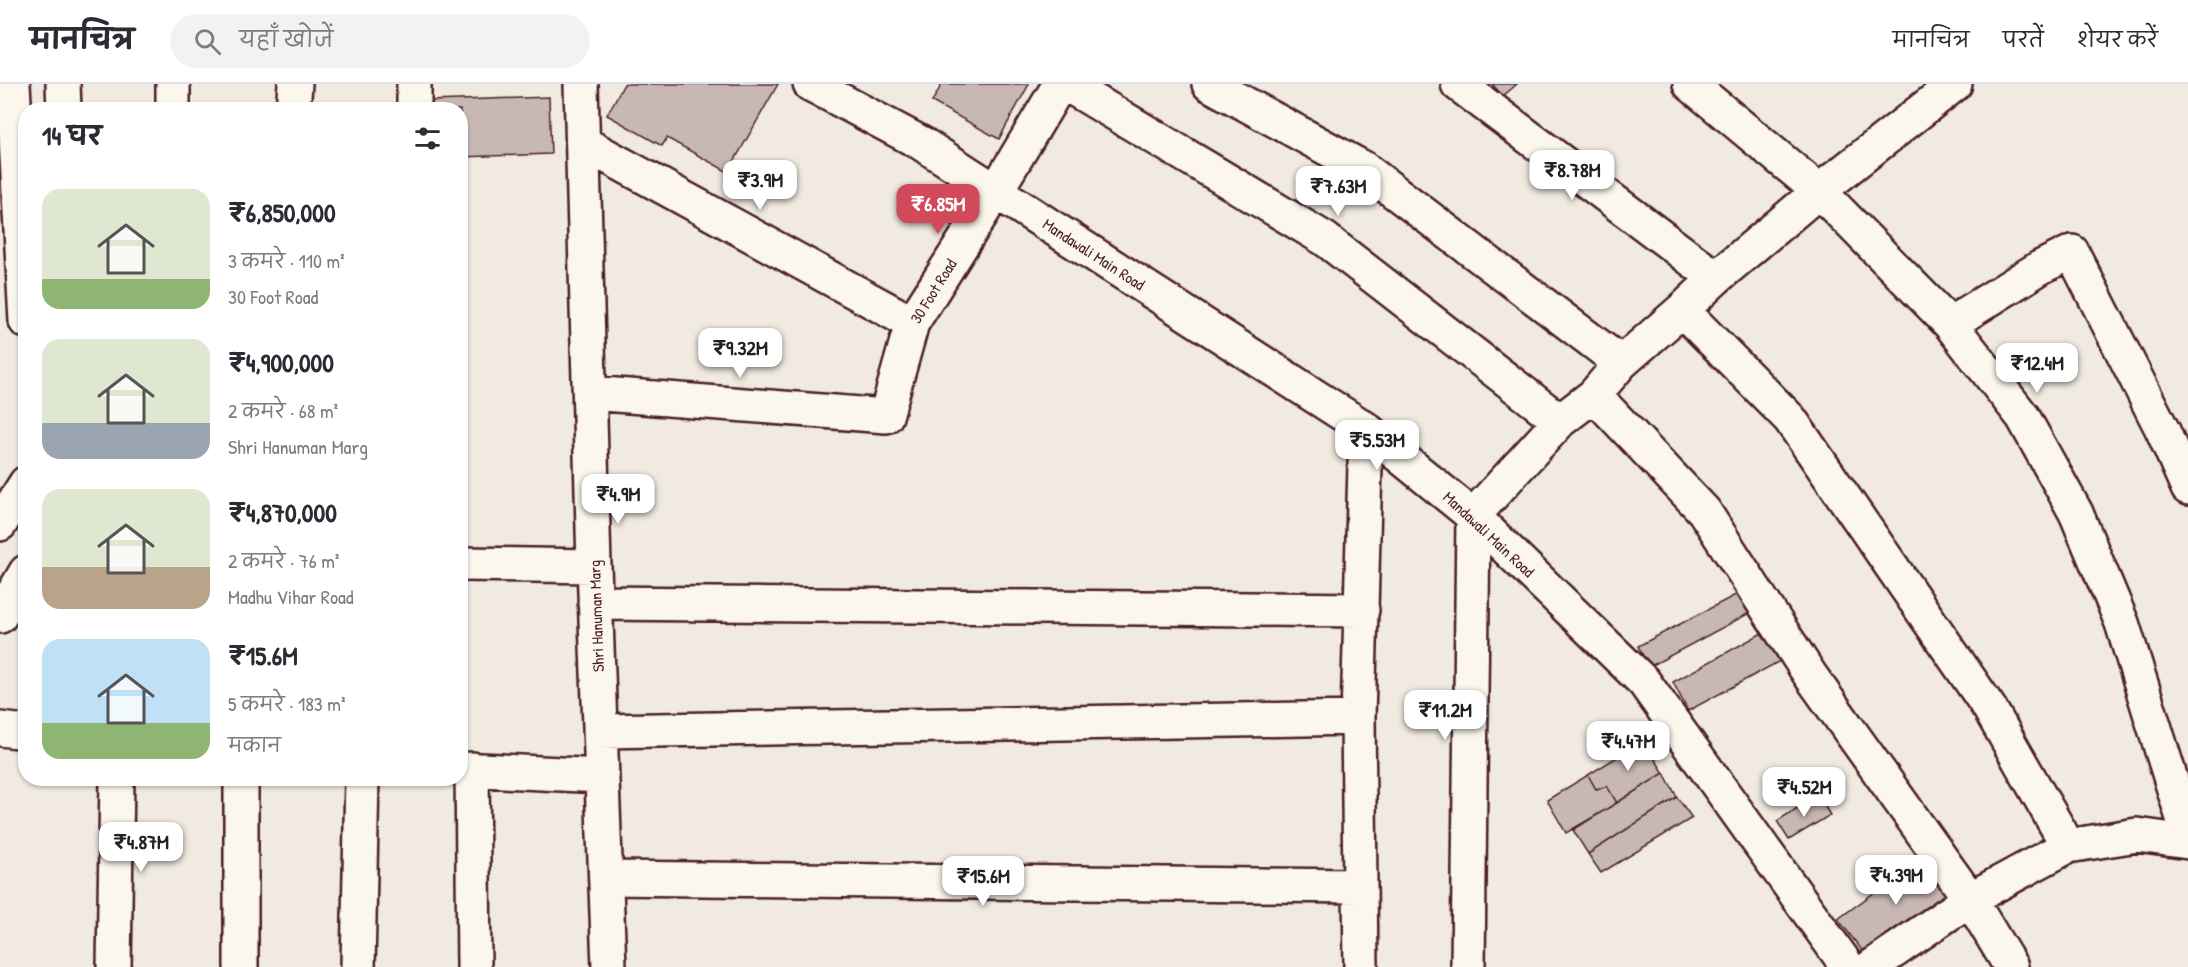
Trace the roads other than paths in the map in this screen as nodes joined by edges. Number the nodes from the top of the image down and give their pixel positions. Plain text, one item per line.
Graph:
1 (13, 84) edge
2 (63, 84) edge
3 (173, 84) edge
4 (295, 84) edge
5 (414, 84) edge
6 (581, 84) edge
7 (810, 84) edge
8 (1060, 84) edge
9 (1066, 84) edge
10 (1209, 84) edge
11 (1458, 84) edge
12 (1690, 84) edge
13 (1955, 84) edge
14 (64, 102) edge
15 (173, 102) edge
16 (294, 102) edge
17 (414, 102) edge
18 (583, 143) junction
19 (996, 191) junction
20 (1820, 191) junction
21 (15, 232) edge
22 (18, 256) edge
23 (1716, 278) junction
24 (1682, 310) junction
25 (912, 323) junction
26 (1950, 324) junction
27 (1621, 363) junction
28 (590, 393) junction
29 (1594, 395) junction
30 (1560, 421) junction
31 (1366, 429) junction
32 (2188, 488) edge
33 (18, 496) edge
34 (1473, 516) junction
35 (0, 524) edge
36 (468, 564) edge
37 (594, 566) junction
38 (18, 586) edge
39 (595, 603) junction
40 (1362, 610) junction
41 (0, 616) edge
42 (1358, 718) junction
43 (0, 729) edge
44 (18, 731) edge
45 (600, 731) junction
46 (468, 769) edge
47 (601, 776) junction
48 (117, 786) edge
49 (241, 786) edge
50 (362, 786) edge
51 (467, 786) edge
52 (2188, 834) edge
53 (2188, 842) edge
54 (2068, 846) junction
55 (606, 878) junction
56 (1360, 886) junction
57 (1970, 899) junction
58 (114, 967) edge
59 (241, 967) edge
60 (358, 967) edge
61 (474, 967) edge
62 (609, 967) edge
63 (1361, 967) edge
64 (1468, 967) edge
65 (1848, 967) edge
66 (1871, 967) edge
67 (2011, 967) edge

1 - 21 street
2 - 14 street
3 - 15 street
4 - 16 street
5 - 17 street
6 - 18 street, Shri Hanuman Marg
7 - 19 street, Mandawali Main Road
8 - 19 street, 30 Foot Road
9 - 30 street
10 - 27 street
11 - 23 street
12 - 20 street
13 - 20 street
18 - 25 street
18 - 28 street, Shri Hanuman Marg
19 - 25 street, 30 Foot Road
19 - 31 street, Mandawali Main Road
20 - 23 street
20 - 26 street
21 - 22 street
23 - 24 street
24 - 27 street
24 - 54 street
25 - 28 street, 30 Foot Road
26 - 32 street
26 - 52 street
27 - 29 street
28 - 37 street, Shri Hanuman Marg
29 - 30 street
29 - 57 street
30 - 34 street
31 - 34 street, Mandawali Main Road
31 - 40 street
33 - 35 street
34 - 64 street
34 - 65 street, Mandawali Main Road
36 - 37 street
37 - 39 street, Shri Hanuman Marg
38 - 41 street
39 - 40 street
39 - 45 street, Shri Hanuman Marg
40 - 42 street
42 - 45 street
42 - 56 street
43 - 44 street
45 - 47 street, Shri Hanuman Marg
46 - 47 street
47 - 55 street, Shri Hanuman Marg
48 - 58 street
49 - 59 street
50 - 60 street
51 - 61 street
53 - 54 street
54 - 57 street
55 - 56 street
55 - 62 street, Shri Hanuman Marg
56 - 63 street
57 - 66 street
57 - 67 street

